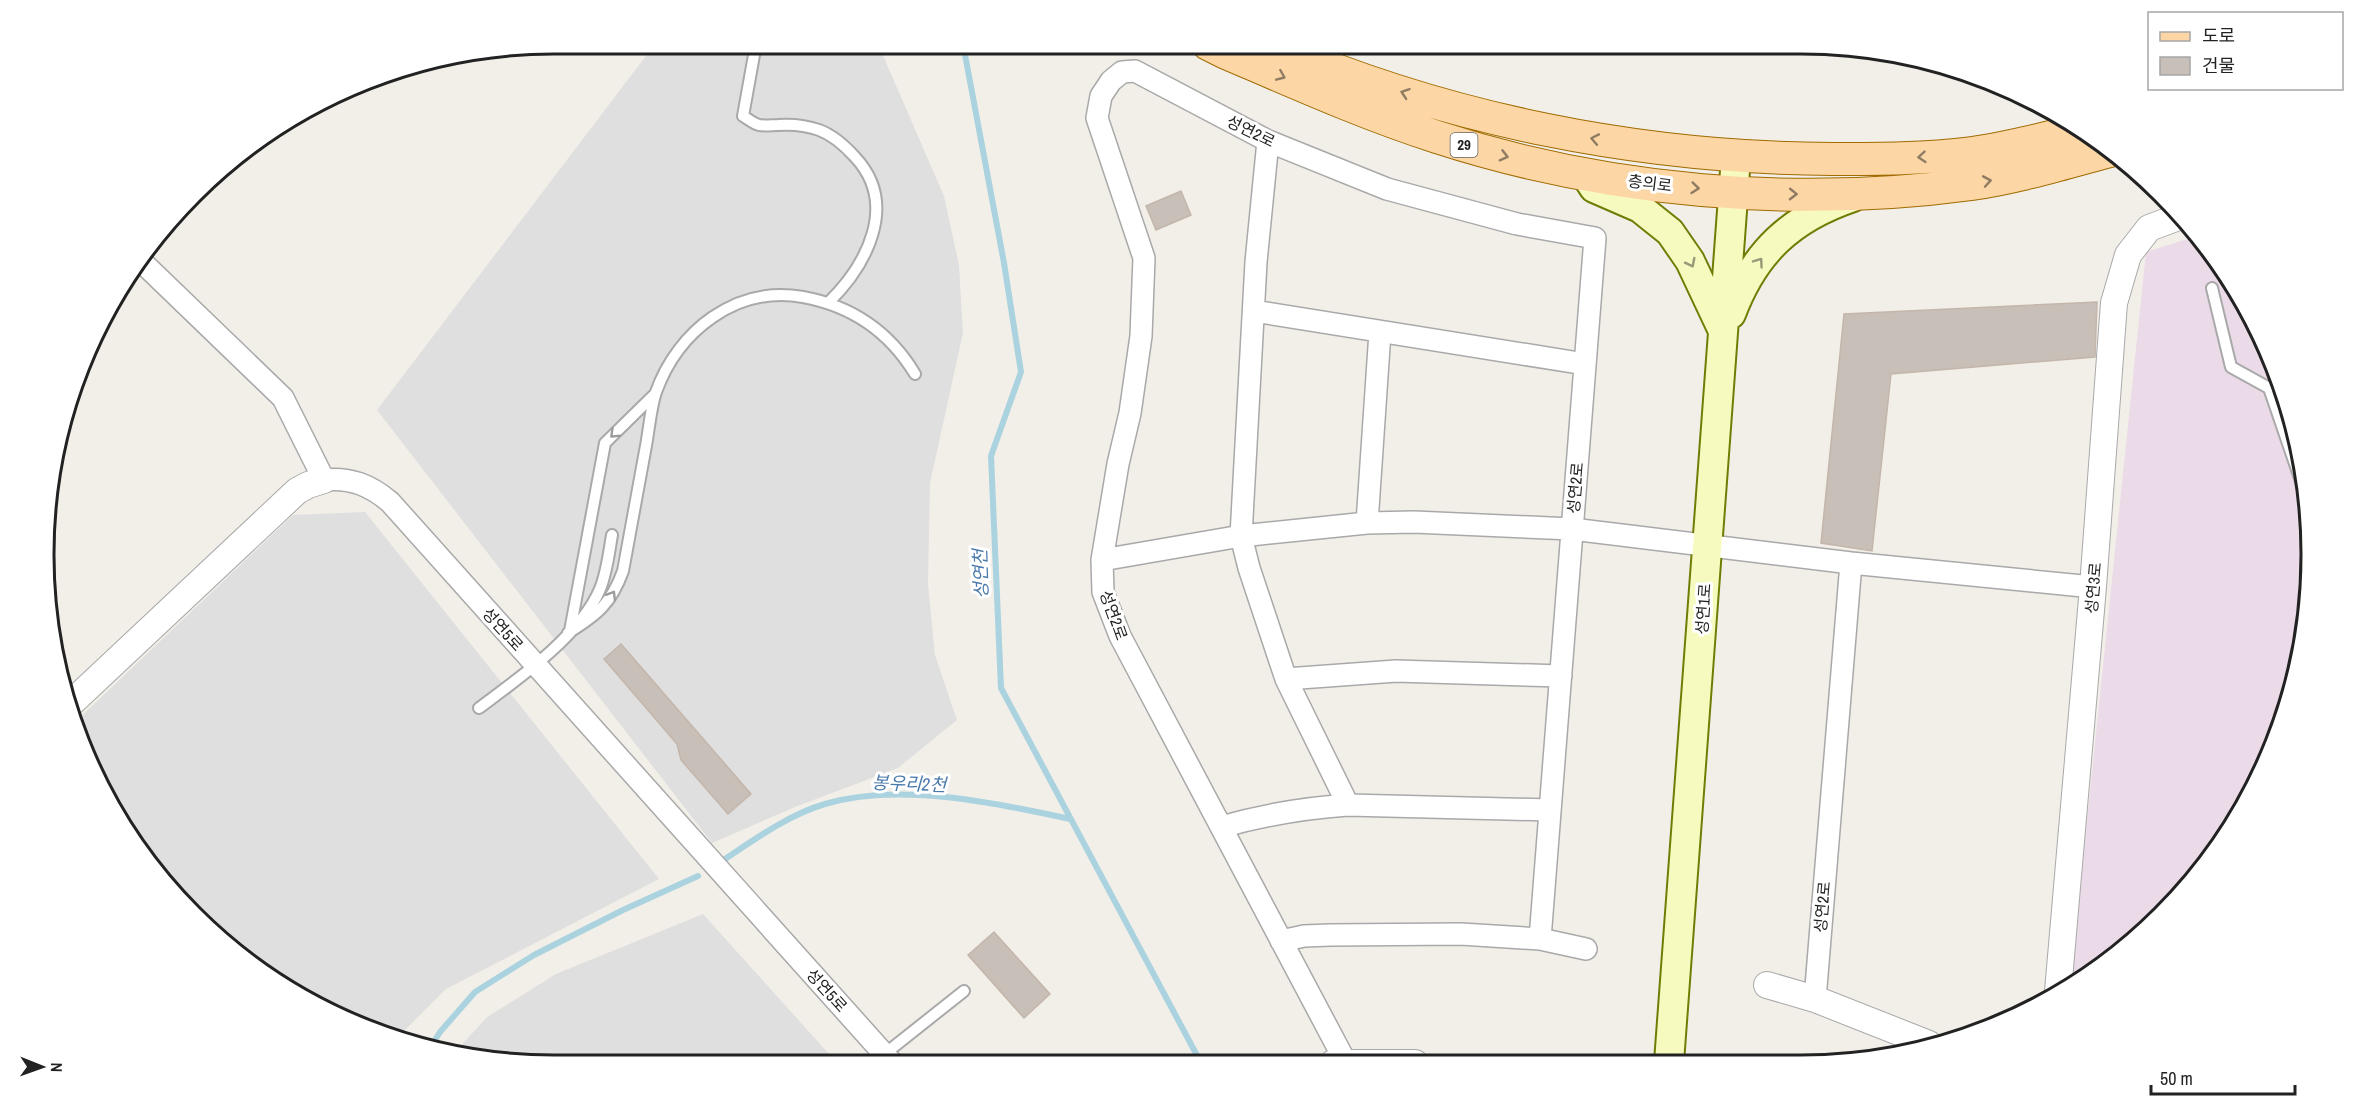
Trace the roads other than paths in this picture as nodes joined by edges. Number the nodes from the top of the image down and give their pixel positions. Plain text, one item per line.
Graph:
1 (754, 54) edge
2 (1229, 54) edge
3 (1294, 54) edge
4 (2070, 132) edge
5 (1268, 141) junction
6 (1637, 146) junction
7 (2101, 154) edge
8 (1736, 157) junction
9 (1585, 174) junction
10 (1633, 182) junction
11 (1735, 192) junction
12 (1868, 192) junction
13 (2172, 219) edge
14 (146, 266) edge
15 (2212, 288) dead end
16 (828, 303) junction
17 (1254, 311) junction
18 (1380, 332) junction
19 (1724, 332) junction
20 (1585, 364) junction
21 (915, 374) dead end
22 (656, 394) junction
23 (2288, 444) edge
24 (324, 480) junction
25 (1367, 523) junction
26 (1572, 529) junction
27 (612, 534) dead end
28 (1241, 536) junction
29 (1708, 544) junction
30 (1102, 560) junction
31 (1851, 563) junction
32 (2093, 587) junction
33 (569, 632) junction
34 (536, 666) junction
35 (1561, 676) junction
36 (1286, 680) junction
37 (76, 699) edge
38 (479, 708) dead end
39 (1348, 805) junction
40 (1550, 810) junction
41 (1221, 827) junction
42 (1540, 939) junction
43 (1281, 941) junction
44 (1586, 949) dead end
45 (2059, 983) edge
46 (1767, 985) dead end
47 (964, 991) dead end
48 (1815, 999) junction
49 (1920, 1040) edge
50 (878, 1055) edge
51 (890, 1055) edge
52 (1336, 1055) edge
53 (1670, 1055) edge

1 - 16 lane
2 -> 9 main road, 충의로 / 29
6 -> 3 main road, 29
4 -> 8 main road, 29
5 - 17 street
5 - 20 street, 성연2로
5 - 30 street, 성연2로
6 - 8 main road, 29
6 - 10 main road
12 -> 7 main road, 충의로 / 29
8 - 11 main road, 성연1로
9 - 10 main road, 충의로 / 29
9 -> 19 main road
10 -> 11 main road, 충의로 / 29
11 -> 12 main road, 충의로 / 29
11 - 19 main road, 성연1로
19 -> 12 main road
13 - 32 street, 성연3로
14 - 24 street
15 - 23 lane
16 - 21 lane
16 - 22 lane
17 - 18 street
17 - 28 street
18 - 20 street
18 - 25 street
19 - 29 main road, 성연1로
20 - 26 street, 성연2로
22 -> 33 lane
33 -> 22 lane
24 - 34 street, 성연5로
24 - 37 street, 성연5로
25 - 26 street, 성연2로
25 - 28 street, 성연2로
26 - 29 street, 성연2로
26 - 35 street, 성연2로
27 - 33 lane
28 - 30 street, 성연2로
28 - 36 street
29 - 31 street, 성연2로
29 - 53 main road, 성연1로
30 - 41 street, 성연2로
31 - 32 street, 성연2로
31 - 48 street, 성연2로
32 - 45 street, 성연3로
33 - 34 lane
34 - 38 lane
34 - 50 street, 성연5로
35 - 36 street
35 - 40 street, 성연2로
36 - 39 street
39 - 40 street
39 - 41 street
40 - 42 street, 성연2로
41 - 43 street, 성연2로
42 - 43 street
42 - 44 street
43 - 52 street, 성연2로
46 - 48 street
47 - 51 lane
48 - 49 street

